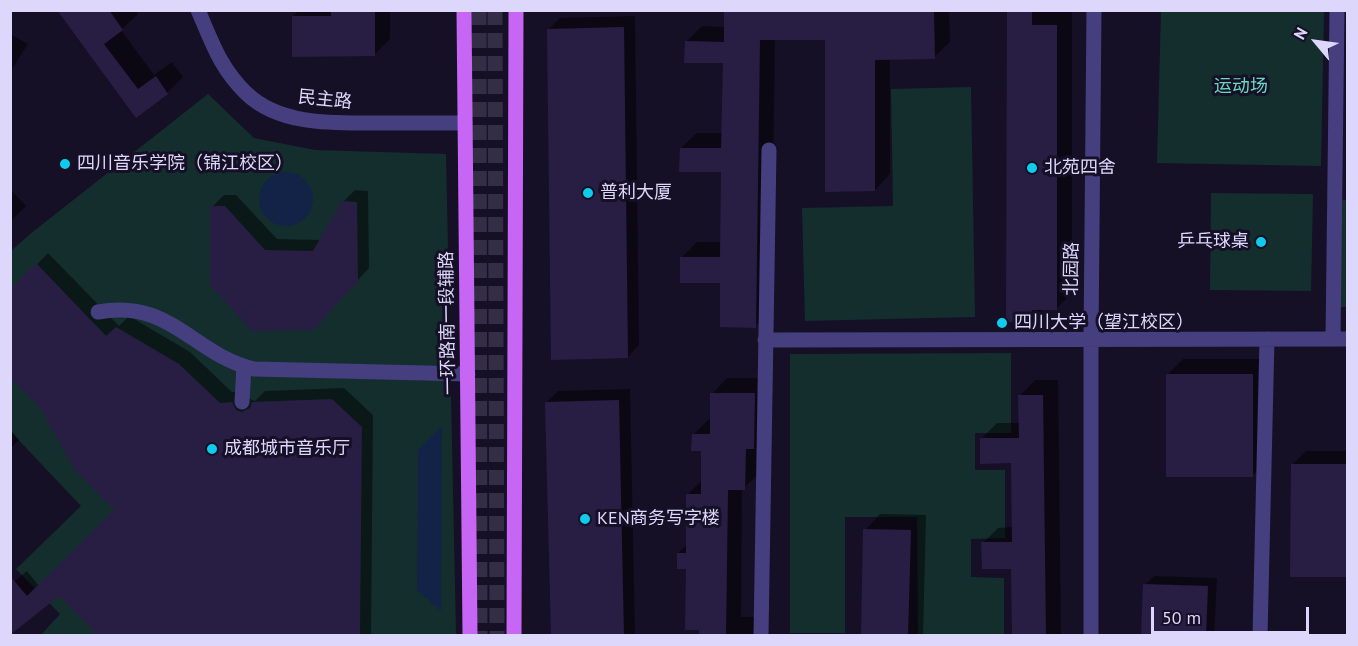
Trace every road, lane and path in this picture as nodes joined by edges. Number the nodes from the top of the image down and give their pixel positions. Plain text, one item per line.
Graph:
1 (198, 10) edge
2 (464, 10) edge
3 (516, 10) edge
4 (1094, 10) edge
5 (1337, 10) edge
6 (465, 123) junction
7 (769, 150) dead end
8 (98, 312) dead end
9 (1091, 338) junction
10 (1267, 339) junction
11 (1340, 339) edge
12 (765, 340) junction
13 (244, 366) junction
14 (468, 374) junction
15 (242, 402) dead end
16 (470, 636) edge
17 (514, 636) edge
18 (760, 636) edge
19 (1091, 636) edge
20 (1260, 636) edge

1 - 6 street, 民主路
2 - 6 main road, 一环路南一段辅路
3 - 17 main road
4 - 9 street, 北园路
5 - 11 street
6 - 14 main road, 一环路南一段辅路
7 - 12 street
8 - 13 street
9 - 10 street
9 - 12 street
9 - 19 street, 北园路
10 - 11 street
10 - 20 street
12 - 18 street
13 - 14 street
13 - 15 street
14 - 16 main road, 一环路南一段辅路

